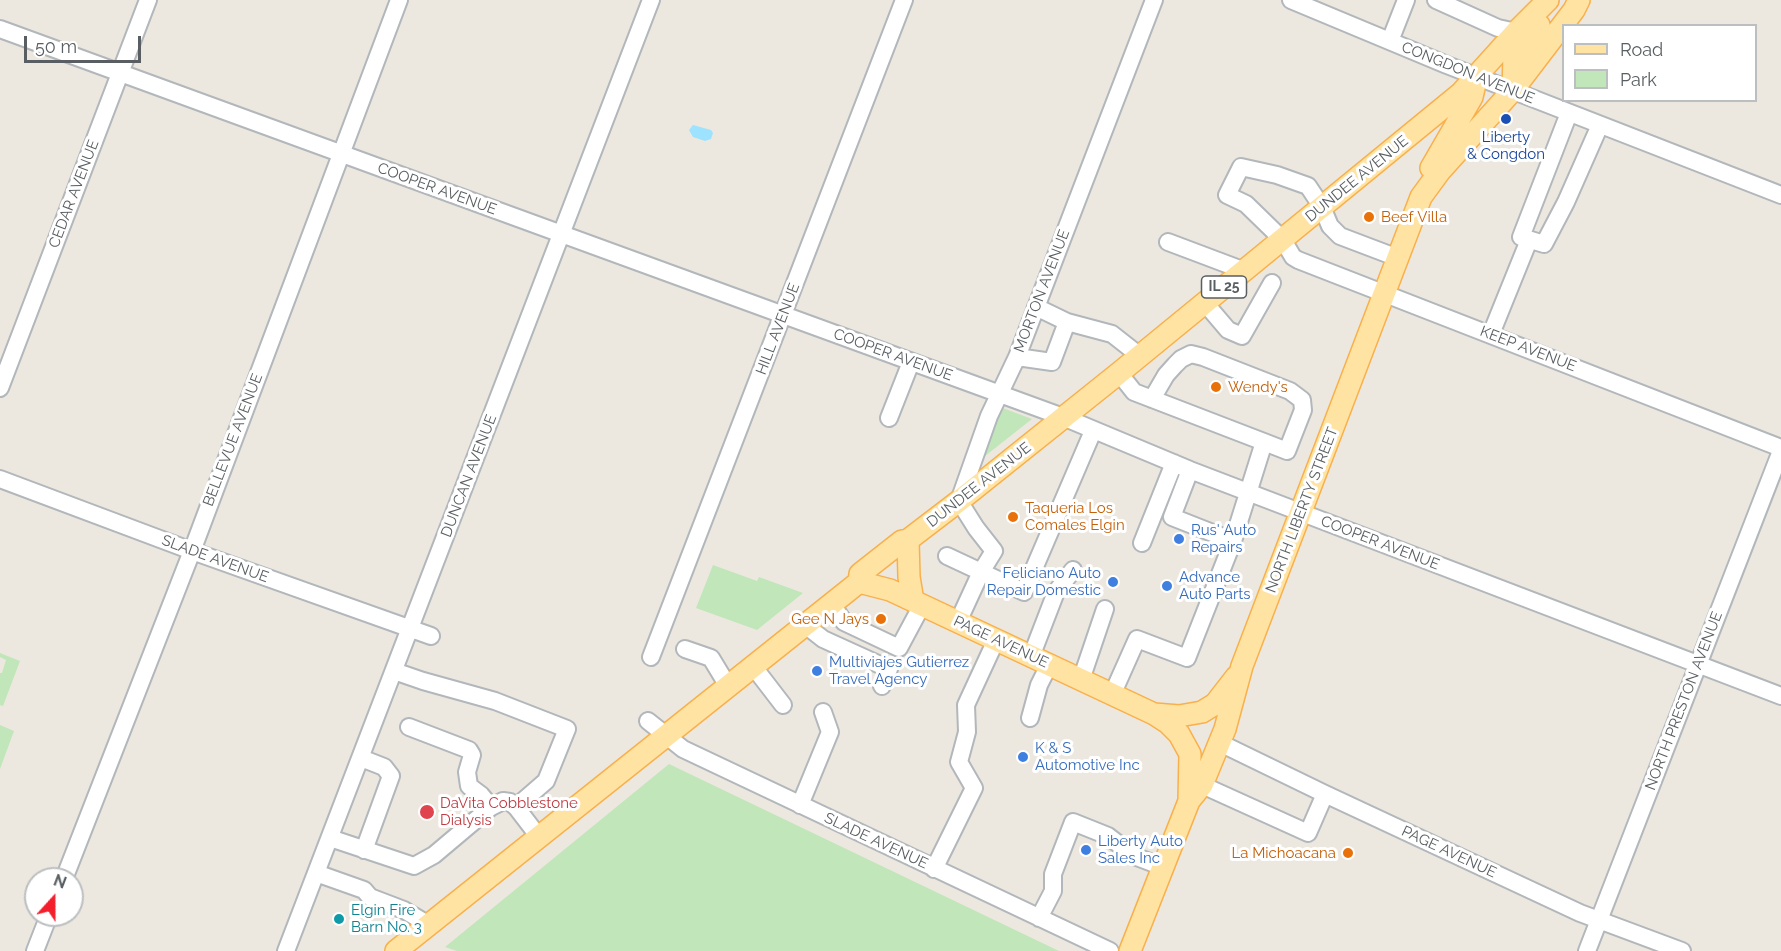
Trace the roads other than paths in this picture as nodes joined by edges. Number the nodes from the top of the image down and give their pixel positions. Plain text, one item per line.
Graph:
1 (148, 0) edge
2 (399, 0) edge
3 (651, 0) edge
4 (904, 0) edge
5 (1154, 0) edge
6 (1291, 0) edge
7 (1406, 0) edge
8 (1547, 0) edge
9 (1560, 0) edge
10 (1579, 0) edge
11 (1445, 2) edge
12 (1563, 24) edge
13 (1562, 26) edge
14 (0, 29) edge
15 (1516, 32) junction
16 (1390, 41) junction
17 (120, 73) junction
18 (1477, 76) junction
19 (1513, 90) junction
20 (1569, 113) junction
21 (1600, 125) junction
22 (340, 153) junction
23 (1781, 195) edge
24 (1421, 196) junction
25 (1322, 207) junction
26 (562, 234) junction
27 (1283, 240) junction
28 (1529, 240) junction
29 (1168, 242) dead end
30 (1398, 258) junction
31 (1245, 271) junction
32 (1272, 284) dead end
33 (1385, 292) junction
34 (1205, 303) junction
35 (1036, 307) junction
36 (783, 315) junction
37 (1067, 322) junction
38 (1491, 334) junction
39 (1140, 356) junction
40 (1017, 357) junction
41 (911, 362) junction
42 (1119, 373) junction
43 (0, 388) edge
44 (999, 394) junction
45 (1152, 399) junction
46 (1063, 417) junction
47 (889, 418) dead end
48 (1094, 431) junction
49 (1264, 442) junction
50 (1781, 449) edge
51 (1174, 463) junction
52 (1190, 470) junction
53 (0, 479) edge
54 (1249, 492) junction
55 (959, 501) junction
56 (1301, 513) junction
57 (908, 540) junction
58 (1233, 541) junction
59 (1142, 543) dead end
60 (192, 551) junction
61 (947, 556) dead end
62 (1073, 570) dead end
63 (981, 572) junction
64 (859, 582) junction
65 (831, 603) junction
66 (917, 603) junction
67 (1105, 609) dead end
68 (958, 622) junction
69 (804, 624) junction
70 (411, 628) junction
71 (431, 636) dead end
72 (996, 640) junction
73 (686, 649) dead end
74 (651, 657) dead end
75 (1040, 661) junction
76 (1697, 663) junction
77 (753, 666) junction
78 (1242, 666) junction
79 (394, 670) junction
80 (1081, 680) junction
81 (728, 686) junction
82 (882, 686) dead end
83 (1112, 694) junction
84 (1781, 696) edge
85 (783, 705) dead end
86 (823, 712) dead end
87 (1154, 714) junction
88 (1030, 718) dead end
89 (648, 721) dead end
90 (409, 727) dead end
91 (666, 734) junction
92 (1220, 743) junction
93 (361, 758) junction
94 (1196, 793) junction
95 (1324, 794) junction
96 (800, 805) junction
97 (491, 807) junction
98 (516, 807) junction
99 (539, 837) junction
100 (330, 838) junction
101 (364, 850) junction
102 (68, 867) edge
103 (1163, 867) junction
104 (934, 869) junction
105 (316, 873) junction
106 (1039, 918) junction
107 (1599, 921) junction
108 (429, 925) junction
109 (44, 927) edge
110 (35, 951) edge
111 (286, 951) edge
112 (398, 951) edge
113 (1110, 951) edge
114 (1130, 951) edge
115 (1587, 951) edge
116 (1682, 951) edge

1 - 17 street, CEDAR AVENUE
2 - 22 street, BELLEVUE AVENUE
3 - 26 street, DUNCAN AVENUE
4 - 36 street, HILL AVENUE
5 - 35 street, MORTON AVENUE
6 - 16 street, CONGDON AVENUE
7 - 16 street
8 - 15 main road, DUNDEE AVENUE / IL 25
9 - 19 main road
10 - 12 main road
11 - 15 street
13 - 19 main road
14 - 17 street, COOPER AVENUE
15 - 18 main road, DUNDEE AVENUE / IL 25
16 - 18 street, CONGDON AVENUE
17 - 22 street, COOPER AVENUE
17 - 43 street, CEDAR AVENUE
18 - 19 street, CONGDON AVENUE
18 - 24 main road
18 - 25 main road, DUNDEE AVENUE / IL 25
19 - 20 street, CONGDON AVENUE
19 - 24 main road, NORTH LIBERTY STREET
20 - 21 street, CONGDON AVENUE
20 - 28 street
21 - 23 street, CONGDON AVENUE
21 - 28 street
22 - 26 street, COOPER AVENUE
22 - 60 street, BELLEVUE AVENUE
24 - 30 main road, NORTH LIBERTY STREET
25 - 27 main road, DUNDEE AVENUE / IL 25
25 - 27 street, KEEP AVENUE
25 - 30 street
26 - 36 street, COOPER AVENUE
26 - 70 street, DUNCAN AVENUE
27 - 31 main road, DUNDEE AVENUE / IL 25
27 - 33 street, KEEP AVENUE
28 - 38 street
29 - 31 street
30 - 33 main road, NORTH LIBERTY STREET
31 - 34 main road, DUNDEE AVENUE / IL 25
32 - 34 street
33 - 38 street, KEEP AVENUE
33 - 56 main road, NORTH LIBERTY STREET
34 - 39 main road, DUNDEE AVENUE / IL 25
35 - 37 street
35 - 40 street, MORTON AVENUE
36 - 41 street, COOPER AVENUE
36 - 74 street, HILL AVENUE
37 - 39 street
37 - 40 street
38 - 50 street, KEEP AVENUE
39 - 42 main road, DUNDEE AVENUE / IL 25
40 - 44 street, MORTON AVENUE
41 - 44 street, COOPER AVENUE
41 - 47 street
42 - 45 street
42 - 46 main road, DUNDEE AVENUE / IL 25
44 - 46 street, COOPER AVENUE
44 - 55 street, MORTON AVENUE
45 - 49 street
45 - 49 street
46 - 48 street, COOPER AVENUE
46 - 55 main road, DUNDEE AVENUE / IL 25
48 - 51 street, COOPER AVENUE
48 - 63 street
49 - 54 street
50 - 76 street, NORTH PRESTON AVENUE
51 - 52 street, COOPER AVENUE
51 - 59 street
52 - 54 street, COOPER AVENUE
52 - 58 street
53 - 60 street, SLADE AVENUE
54 - 56 street, COOPER AVENUE
54 - 58 street
55 - 57 main road, DUNDEE AVENUE / IL 25
55 - 63 street
56 - 76 street, COOPER AVENUE
56 - 78 main road, NORTH LIBERTY STREET
57 - 64 main road, DUNDEE AVENUE / IL 25
57 - 66 main road
58 - 83 street
60 - 70 street, SLADE AVENUE
60 - 102 street, BELLEVUE AVENUE
61 - 63 street
62 - 75 street
63 - 68 street
64 - 65 main road, DUNDEE AVENUE
64 - 66 main road, PAGE AVENUE
65 - 66 street
65 - 69 main road, DUNDEE AVENUE
66 - 68 main road, PAGE AVENUE
67 - 80 street
68 - 72 main road, PAGE AVENUE
69 - 77 main road, DUNDEE AVENUE
69 - 82 street
70 - 71 street, SLADE AVENUE
70 - 79 street, DUNCAN AVENUE
72 - 75 main road, PAGE AVENUE
72 - 104 street
73 - 81 street
75 - 80 main road, PAGE AVENUE
75 - 88 street
76 - 84 street, COOPER AVENUE
76 - 107 street, NORTH PRESTON AVENUE
77 - 81 main road, DUNDEE AVENUE
77 - 85 street
78 - 87 main road
78 - 92 main road, NORTH LIBERTY STREET
79 - 93 street, DUNCAN AVENUE
79 - 98 street
80 - 83 main road, PAGE AVENUE
81 - 91 main road, DUNDEE AVENUE
83 - 87 main road, PAGE AVENUE
86 - 96 street
87 - 94 main road
89 - 91 street, SLADE AVENUE
90 - 97 street
91 - 96 street, SLADE AVENUE
91 - 99 main road, DUNDEE AVENUE
92 - 94 main road, NORTH LIBERTY STREET
92 - 95 street, PAGE AVENUE
93 - 100 street, DUNCAN AVENUE
93 - 101 street
94 - 95 street
94 - 103 main road, NORTH LIBERTY STREET
95 - 107 street, PAGE AVENUE
96 - 104 street, SLADE AVENUE
97 - 98 street
97 - 101 street
98 - 99 street
99 - 108 main road, DUNDEE AVENUE
100 - 101 street
100 - 105 street, DUNCAN AVENUE
103 - 106 street
103 - 114 main road, NORTH LIBERTY STREET
104 - 106 street, SLADE AVENUE
105 - 108 street
105 - 111 street, DUNCAN AVENUE
106 - 113 street, SLADE AVENUE
107 - 115 street, NORTH PRESTON AVENUE
107 - 116 street, PAGE AVENUE
108 - 112 main road, DUNDEE AVENUE
109 - 110 street

